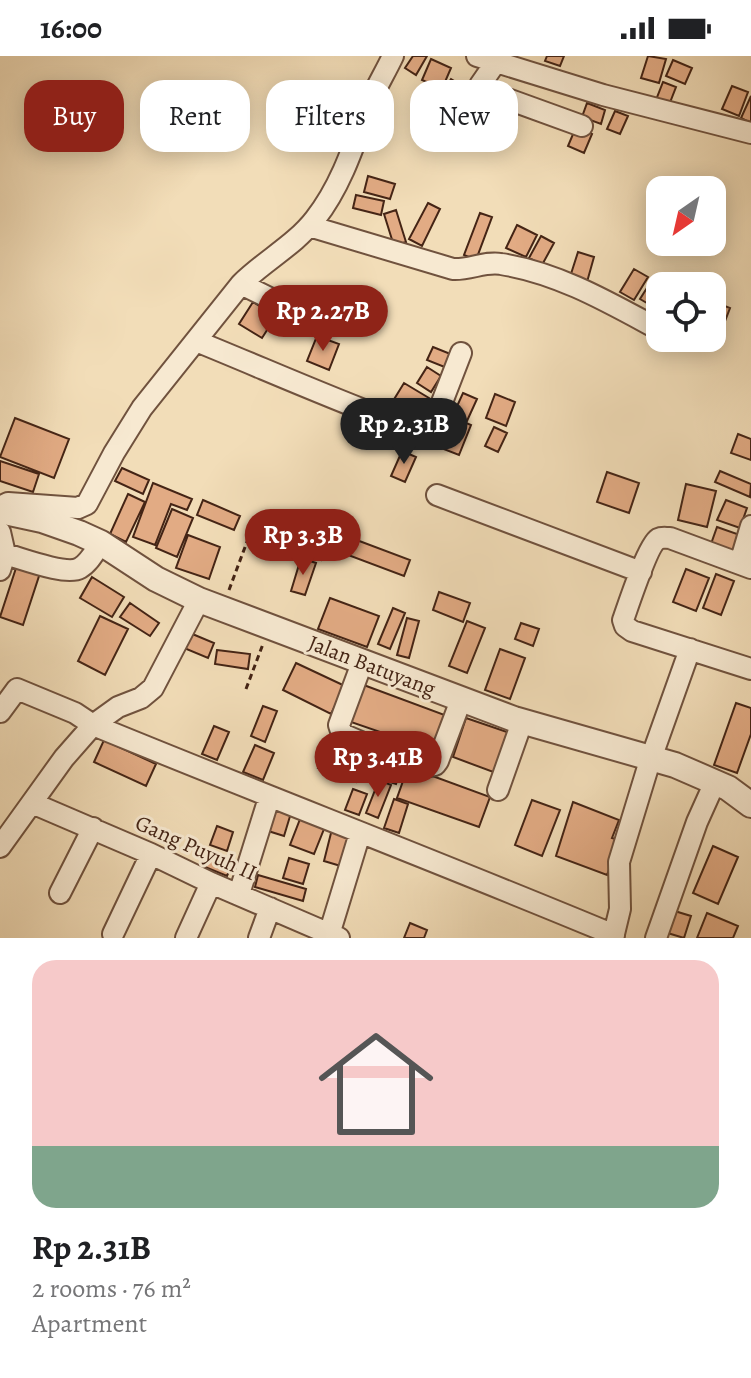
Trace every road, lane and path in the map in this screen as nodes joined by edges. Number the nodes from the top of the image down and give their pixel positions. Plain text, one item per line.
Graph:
1 (393, 56) edge
2 (486, 59) edge
3 (582, 126) dead end
4 (751, 133) edge
5 (309, 226) junction
6 (241, 284) junction
7 (316, 321) dead end
8 (646, 322) edge
9 (196, 341) junction
10 (461, 353) dead end
11 (437, 495) dead end
12 (0, 509) edge
13 (254, 523) dead end
14 (751, 526) edge
15 (0, 532) edge
16 (101, 543) junction
17 (3, 562) edge
18 (746, 566) edge
19 (641, 572) junction
20 (199, 600) junction
21 (222, 609) junction
22 (269, 626) junction
23 (690, 649) junction
24 (362, 663) junction
25 (751, 669) edge
26 (246, 689) dead end
27 (461, 700) junction
28 (0, 712) edge
29 (522, 722) junction
30 (93, 725) junction
31 (651, 758) junction
32 (715, 782) junction
33 (498, 790) dead end
34 (269, 798) junction
35 (32, 803) junction
36 (751, 805) edge
37 (93, 828) junction
38 (360, 833) junction
39 (0, 847) edge
40 (151, 854) junction
41 (211, 883) junction
42 (60, 893) dead end
43 (239, 894) junction
44 (270, 908) junction
45 (113, 934) dead end
46 (613, 936) edge
47 (332, 937) edge
48 (186, 938) edge
49 (259, 938) edge
50 (656, 938) edge

1 - 5 street
2 - 3 street
2 - 4 street
5 - 6 street
5 - 8 street
6 - 7 street
6 - 9 street
9 - 10 street
9 - 12 street
11 - 19 street
12 - 16 street, Jalan Batuyang
13 - 21 path
14 - 18 street
15 - 17 street
16 - 17 street
16 - 20 street, Jalan Batuyang
18 - 19 street
19 - 23 street
20 - 21 street, Jalan Batuyang
20 - 30 street
21 - 22 street, Jalan Batuyang
22 - 24 street, Jalan Batuyang
22 - 26 path
23 - 25 street
23 - 31 street
24 - 27 street, Jalan Batuyang
24 - 27 street
27 - 29 street, Jalan Batuyang
28 - 30 street
29 - 31 street, Jalan Batuyang
29 - 33 street
30 - 34 street
30 - 35 street
31 - 32 street, Jalan Batuyang
31 - 46 street
32 - 36 street, Jalan Batuyang
32 - 50 street
34 - 38 street
34 - 43 street
35 - 37 street, Gang Puyuh II
35 - 39 street
37 - 40 street, Gang Puyuh II
37 - 42 street
38 - 46 street
38 - 47 street
40 - 41 street, Gang Puyuh II
40 - 45 street
41 - 43 street, Gang Puyuh II
41 - 48 street
43 - 44 street, Gang Puyuh II
44 - 47 street, Gang Puyuh II
44 - 49 street

